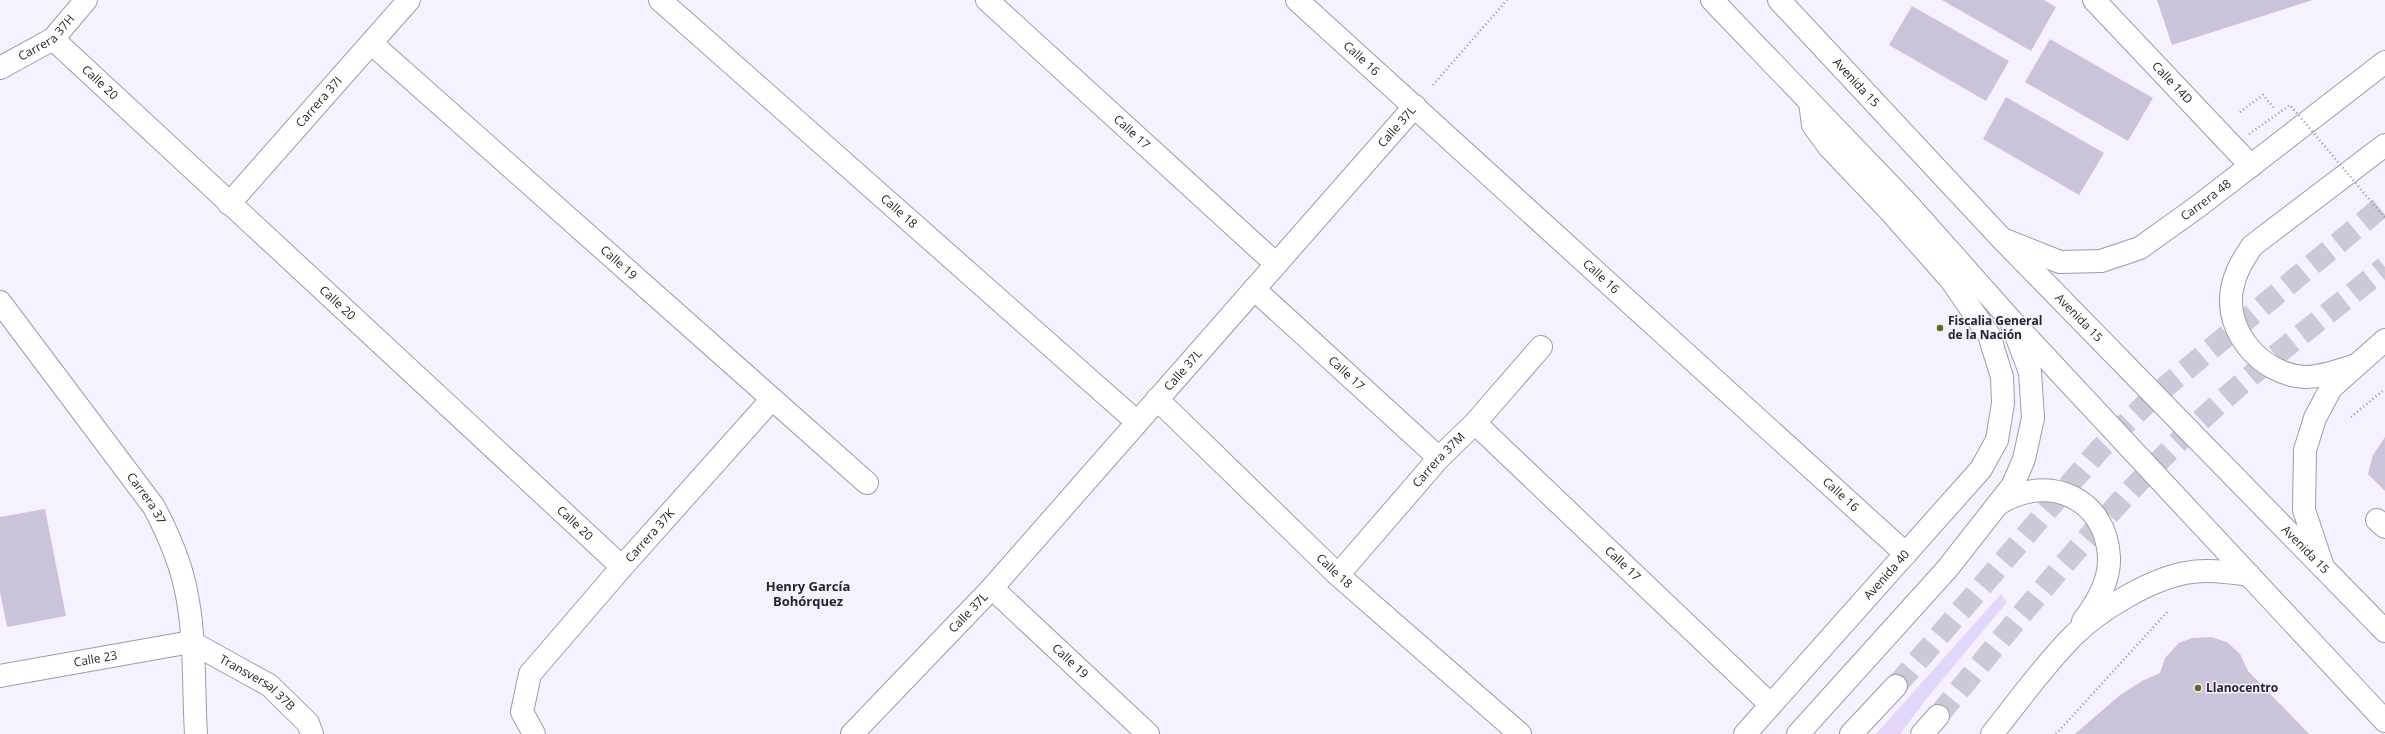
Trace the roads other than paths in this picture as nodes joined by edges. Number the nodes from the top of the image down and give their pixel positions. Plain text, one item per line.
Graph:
1 (86, 0) edge
2 (409, 0) edge
3 (660, 0) edge
4 (987, 0) edge
5 (1297, 0) edge
6 (1712, 0) edge
7 (1779, 0) edge
8 (2094, 0) edge
9 (53, 39) junction
10 (371, 43) junction
11 (2385, 62) edge
12 (0, 68) edge
13 (1810, 102) junction
14 (1415, 106) junction
15 (2385, 145) edge
16 (2250, 166) junction
17 (229, 204) junction
18 (2002, 239) junction
19 (1276, 264) junction
20 (1254, 289) junction
21 (0, 302) edge
22 (2010, 319) junction
23 (2385, 340) edge
24 (1541, 347) dead end
25 (2356, 365) junction
26 (772, 398) junction
27 (1157, 399) junction
28 (1137, 422) junction
29 (1475, 423) junction
30 (1439, 458) junction
31 (867, 483) dead end
32 (2000, 502) junction
33 (1906, 554) junction
34 (622, 567) junction
35 (2323, 567) junction
36 (1338, 575) junction
37 (2248, 575) junction
38 (992, 588) junction
39 (2385, 631) edge
40 (2073, 635) junction
41 (191, 642) junction
42 (0, 676) edge
43 (1896, 686) tunnel mouth
44 (1771, 705) junction
45 (1938, 716) tunnel mouth
46 (2385, 721) edge
47 (196, 734) edge
48 (312, 734) edge
49 (534, 734) edge
50 (852, 734) edge
51 (1148, 734) edge
52 (1520, 734) edge
53 (1745, 734) edge
54 (1798, 734) edge
55 (1851, 734) edge
56 (1922, 734) edge
57 (1992, 734) edge

1 - 9 main road, Carrera 37H
2 - 10 main road, Carrera 37I
3 - 28 main road, Calle 18
4 - 19 main road, Calle 17
5 - 14 main road, Calle 16
6 - 13 main road
7 - 18 main road, Avenida 15
8 - 16 main road, Calle 14D
9 - 12 main road, Carrera 37H
9 - 17 main road, Calle 20
10 - 17 main road, Carrera 37I
10 - 26 main road, Calle 19
11 - 16 main road, Carrera 48
13 - 22 main road
13 - 33 main road, Avenida 40
14 - 19 main road, Calle 37L
14 - 33 main road, Calle 16
15 - 25 main road
16 - 18 main road, Carrera 48
17 - 34 main road, Calle 20
18 - 35 main road, Avenida 15
19 - 20 main road, Calle 37L
20 - 27 main road, Calle 37L
20 - 30 main road, Calle 17
21 - 41 main road, Carrera 37
22 - 32 main road
22 - 37 main road
23 - 25 main road
24 - 29 main road, Carrera 37M
25 - 35 main road
26 - 31 main road, Calle 19
26 - 34 main road, Carrera 37K
27 - 28 main road, Calle 37L
27 - 36 main road, Calle 18
28 - 38 main road, Calle 37L
29 - 30 main road, Carrera 37M
29 - 44 main road, Calle 17
30 - 36 main road, Carrera 37M
32 - 40 main road
32 - 54 main road
33 - 44 main road, Avenida 40
34 - 49 main road, Carrera 37K
35 - 39 main road, Avenida 15
36 - 52 main road, Calle 18
37 - 40 main road
37 - 46 main road
38 - 50 main road, Calle 37L
38 - 51 main road, Calle 19
40 - 57 main road
41 - 42 main road, Calle 23
41 - 47 main road, Carrera 37
41 - 48 main road, Transversal 37B
43 - 55 main road
44 - 53 main road, Avenida 40
45 - 56 main road

